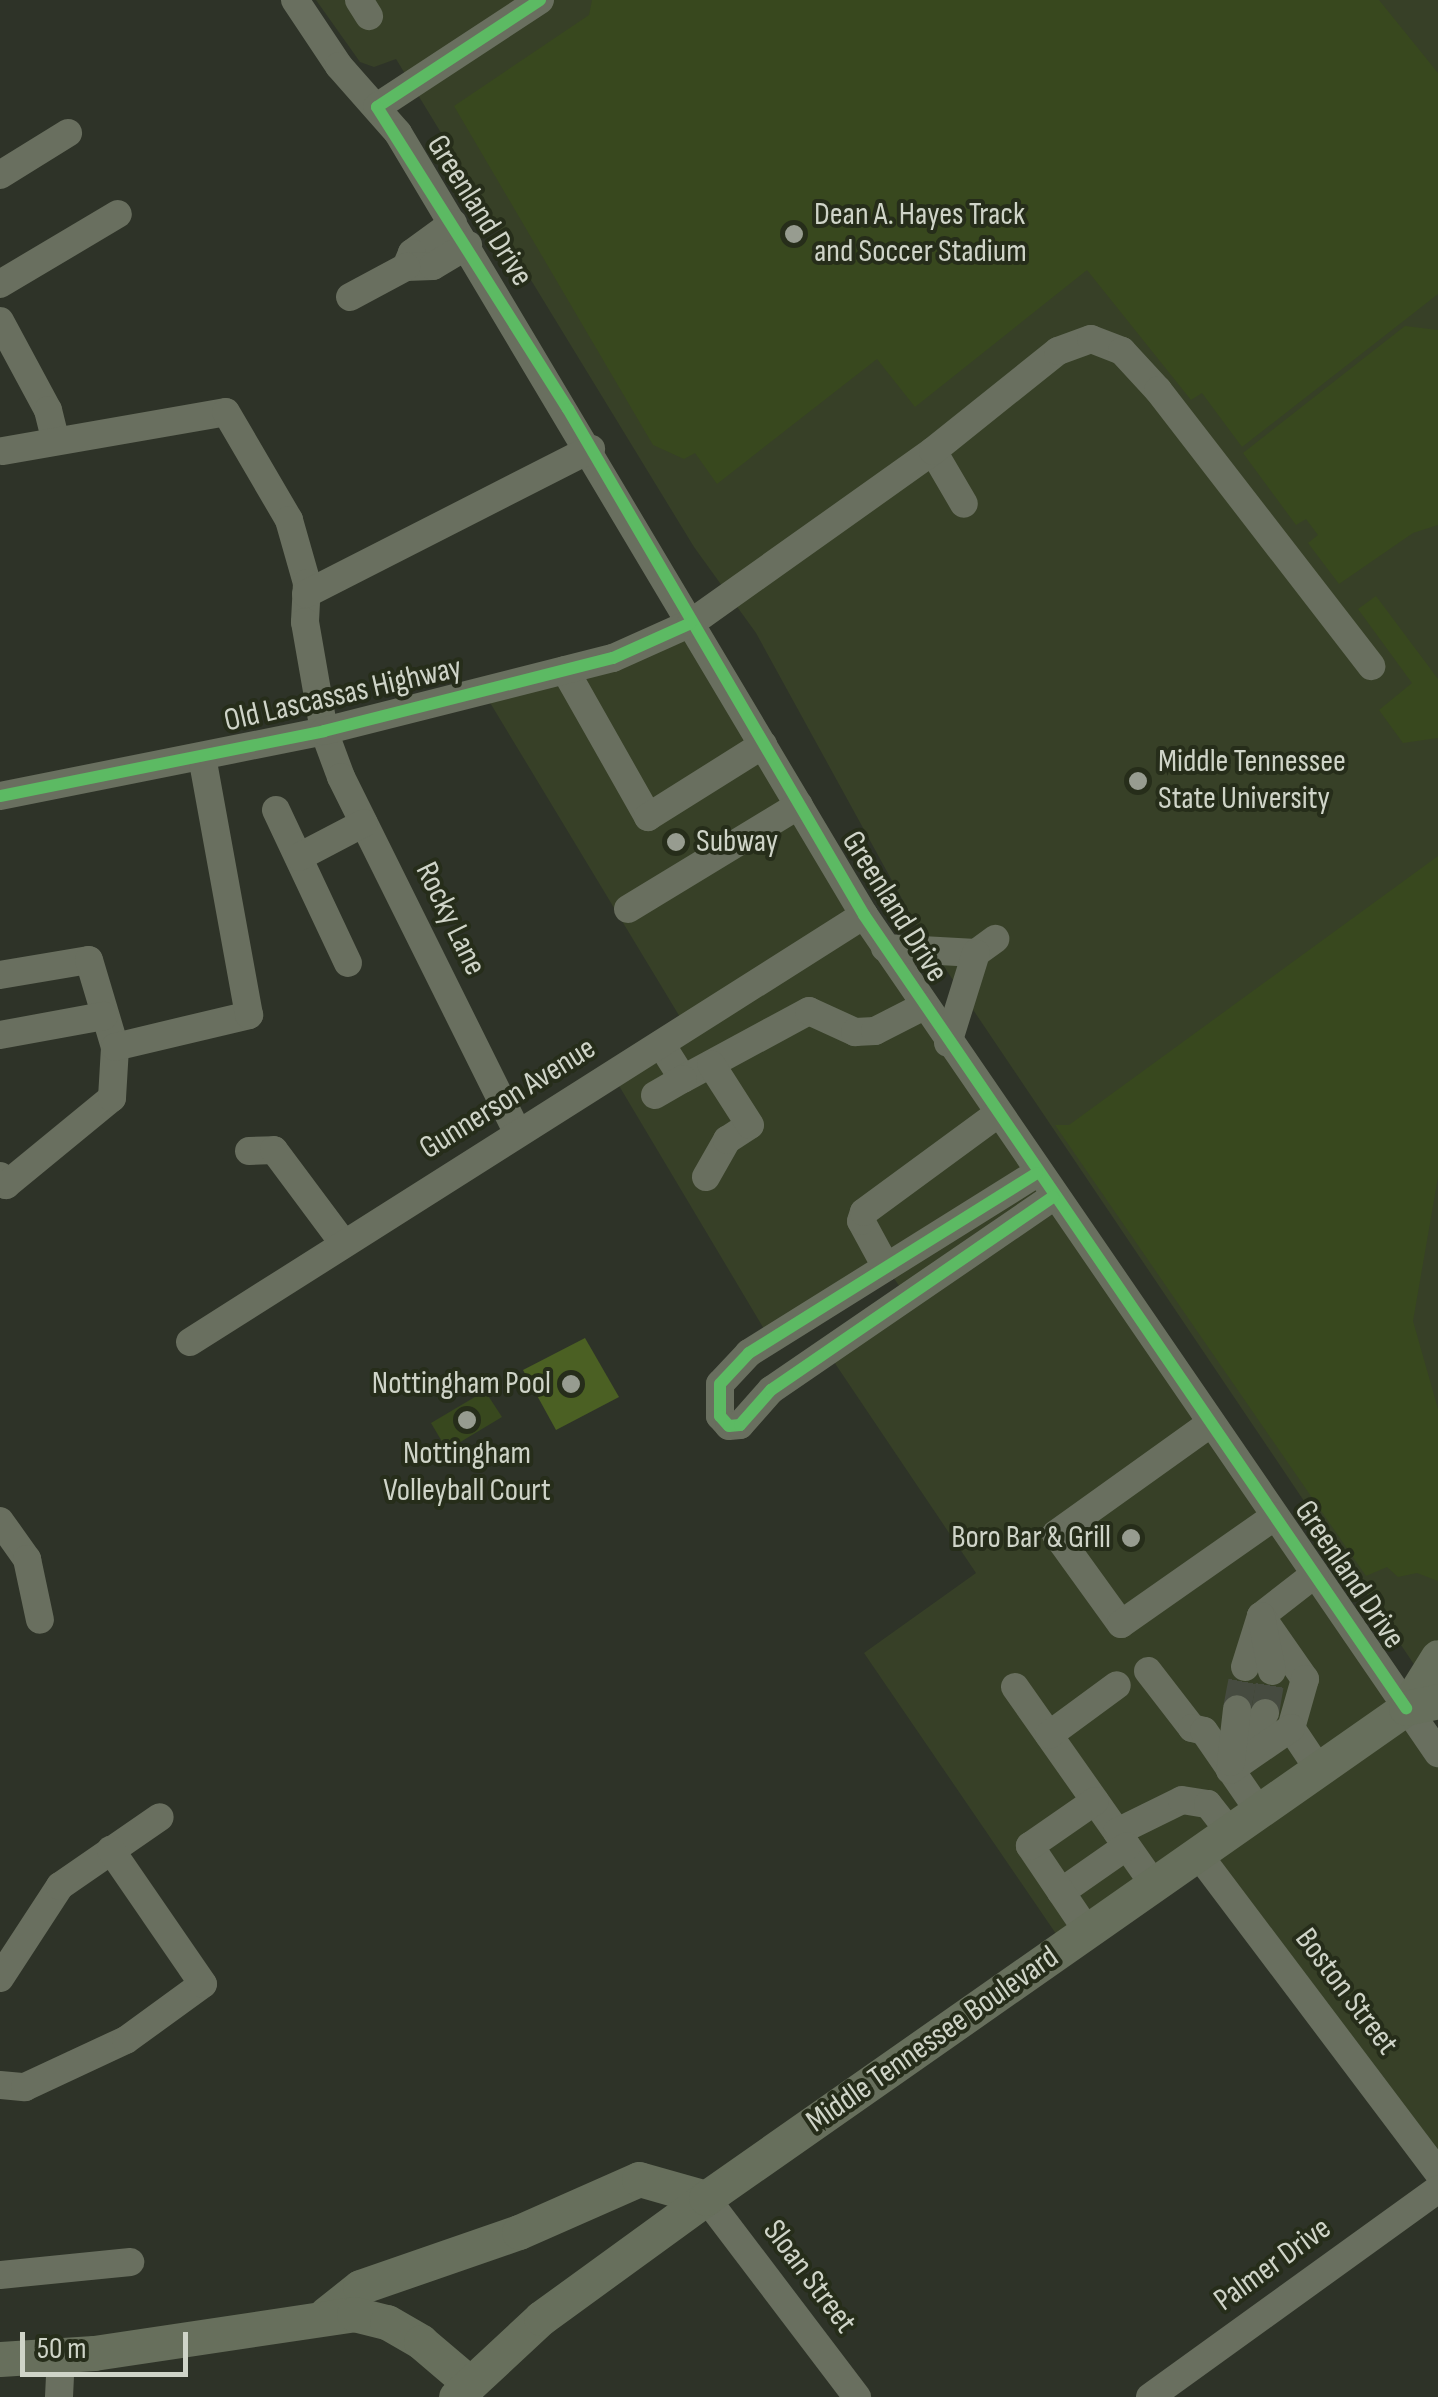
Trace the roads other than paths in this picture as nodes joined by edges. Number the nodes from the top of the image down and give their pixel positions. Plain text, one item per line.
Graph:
1 (295, 0) edge
2 (540, 0) edge
3 (377, 107) junction
4 (68, 133) dead end
5 (0, 175) edge
6 (118, 214) dead end
7 (460, 234) junction
8 (0, 284) edge
9 (350, 297) dead end
10 (0, 321) edge
11 (56, 441) junction
12 (591, 450) junction
13 (2, 451) dead end
14 (933, 452) junction
15 (964, 504) dead end
16 (306, 594) junction
17 (692, 623) junction
18 (1371, 666) dead end
19 (565, 670) junction
20 (324, 731) junction
21 (763, 745) junction
22 (202, 756) junction
23 (0, 796) edge
24 (799, 806) junction
25 (276, 810) dead end
26 (364, 824) junction
27 (298, 857) junction
28 (628, 909) dead end
29 (864, 915) junction
30 (886, 948) junction
31 (348, 963) dead end
32 (0, 975) edge
33 (719, 1006) junction
34 (924, 1006) junction
35 (104, 1016) junction
36 (0, 1035) edge
37 (948, 1043) junction
38 (661, 1044) junction
39 (746, 1045) junction
40 (115, 1047) junction
41 (711, 1064) junction
42 (683, 1078) junction
43 (655, 1095) dead end
44 (996, 1114) junction
45 (518, 1134) junction
46 (248, 1151) dead end
47 (1036, 1173) junction
48 (0, 1176) edge
49 (706, 1177) dead end
50 (1053, 1197) junction
51 (344, 1244) junction
52 (886, 1267) junction
53 (190, 1342) dead end
54 (1210, 1423) junction
55 (1275, 1516) junction
56 (0, 1521) edge
57 (1315, 1574) junction
58 (1262, 1616) junction
59 (40, 1620) dead end
60 (1438, 1657) edge
61 (1259, 1669) tunnel mouth
62 (1148, 1671) dead end
63 (1117, 1685) dead end
64 (1015, 1687) dead end
65 (1422, 1705) edge
66 (1251, 1711) tunnel mouth
67 (1292, 1728) junction
68 (1049, 1736) junction
69 (1438, 1753) edge
70 (1230, 1770) junction
71 (1319, 1770) junction
72 (1095, 1801) junction
73 (1259, 1811) junction
74 (160, 1817) dead end
75 (1230, 1832) junction
76 (1122, 1839) junction
77 (111, 1850) junction
78 (1198, 1854) junction
79 (1154, 1885) junction
80 (1060, 1892) junction
81 (1088, 1932) junction
82 (0, 1978) edge
83 (0, 2085) edge
84 (1438, 2172) edge
85 (1438, 2189) edge
86 (706, 2198) junction
87 (130, 2262) dead end
88 (0, 2275) edge
89 (326, 2314) junction
90 (60, 2355) junction
91 (0, 2359) edge
92 (462, 2390) edge
93 (59, 2397) edge
94 (857, 2397) edge
95 (1150, 2397) edge

1 - 3 street, Greenland Drive
2 - 3 street
3 - 7 street, Greenland Drive
4 - 5 street
6 - 8 street
7 - 9 street
7 - 12 street, Greenland Drive
10 - 11 street
11 - 13 street
11 - 16 street, Rocky Lane
12 - 16 street
12 - 17 street, Greenland Drive
14 - 15 street
14 - 17 street, Old Lascassas Highway
14 - 18 street, Old Lascassas Highway
16 - 20 street, Rocky Lane
17 - 19 street, Old Lascassas Highway
17 - 21 street, Greenland Drive
19 - 20 street, Old Lascassas Highway
19 - 21 street
20 - 22 street, Old Lascassas Highway
20 - 26 street, Rocky Lane
21 - 24 street, Greenland Drive
22 - 23 street, Old Lascassas Highway
22 - 40 street
24 - 28 street
24 - 29 street, Greenland Drive
25 - 27 street
26 - 27 street
26 - 45 street, Rocky Lane
27 - 31 street
29 - 30 street, Greenland Drive
29 - 33 street, Gunnerson Avenue
30 - 34 street, Greenland Drive
30 - 37 street
32 - 35 street
33 - 38 street, Gunnerson Avenue
33 - 39 street
34 - 37 street, Greenland Drive
34 - 39 street
35 - 36 street
35 - 40 street
37 - 44 street, Greenland Drive
38 - 42 street
38 - 45 street, Gunnerson Avenue
39 - 41 street
40 - 48 street
41 - 42 street
41 - 49 street
42 - 43 street
44 - 47 street, Greenland Drive
44 - 52 street
45 - 51 street, Gunnerson Avenue
46 - 51 street
47 - 50 street, Greenland Drive
47 - 52 street
50 - 52 street
50 - 54 street, Greenland Drive
51 - 53 street, Gunnerson Avenue
54 - 55 street, Greenland Drive
54 - 55 street
55 - 57 street, Greenland Drive
56 - 59 street
57 - 58 street
57 - 65 street, Greenland Drive
58 - 61 street
58 - 67 street
60 - 65 main road, Middle Tennessee Boulevard
62 - 70 street
63 - 68 street
64 - 68 street
65 - 69 street, Greenland Drive
65 - 71 main road, Middle Tennessee Boulevard
66 - 70 street
67 - 70 street
67 - 71 street
68 - 72 street
70 - 73 street
71 - 73 main road, Middle Tennessee Boulevard
72 - 76 street
72 - 80 street
73 - 75 main road, Middle Tennessee Boulevard
74 - 77 street
75 - 76 street
75 - 78 main road, Middle Tennessee Boulevard
76 - 79 street
76 - 80 street
77 - 82 street
77 - 83 street
78 - 79 main road, Middle Tennessee Boulevard
78 - 84 street, Boston Street
79 - 81 main road, Middle Tennessee Boulevard
80 - 81 street
81 - 86 main road, Middle Tennessee Boulevard
85 - 95 street, Palmer Drive
86 - 89 main road
86 - 92 main road, Middle Tennessee Boulevard
86 - 94 street, Sloan Street
87 - 88 street
89 - 90 main road
89 - 92 main road
90 - 91 main road
90 - 93 street

